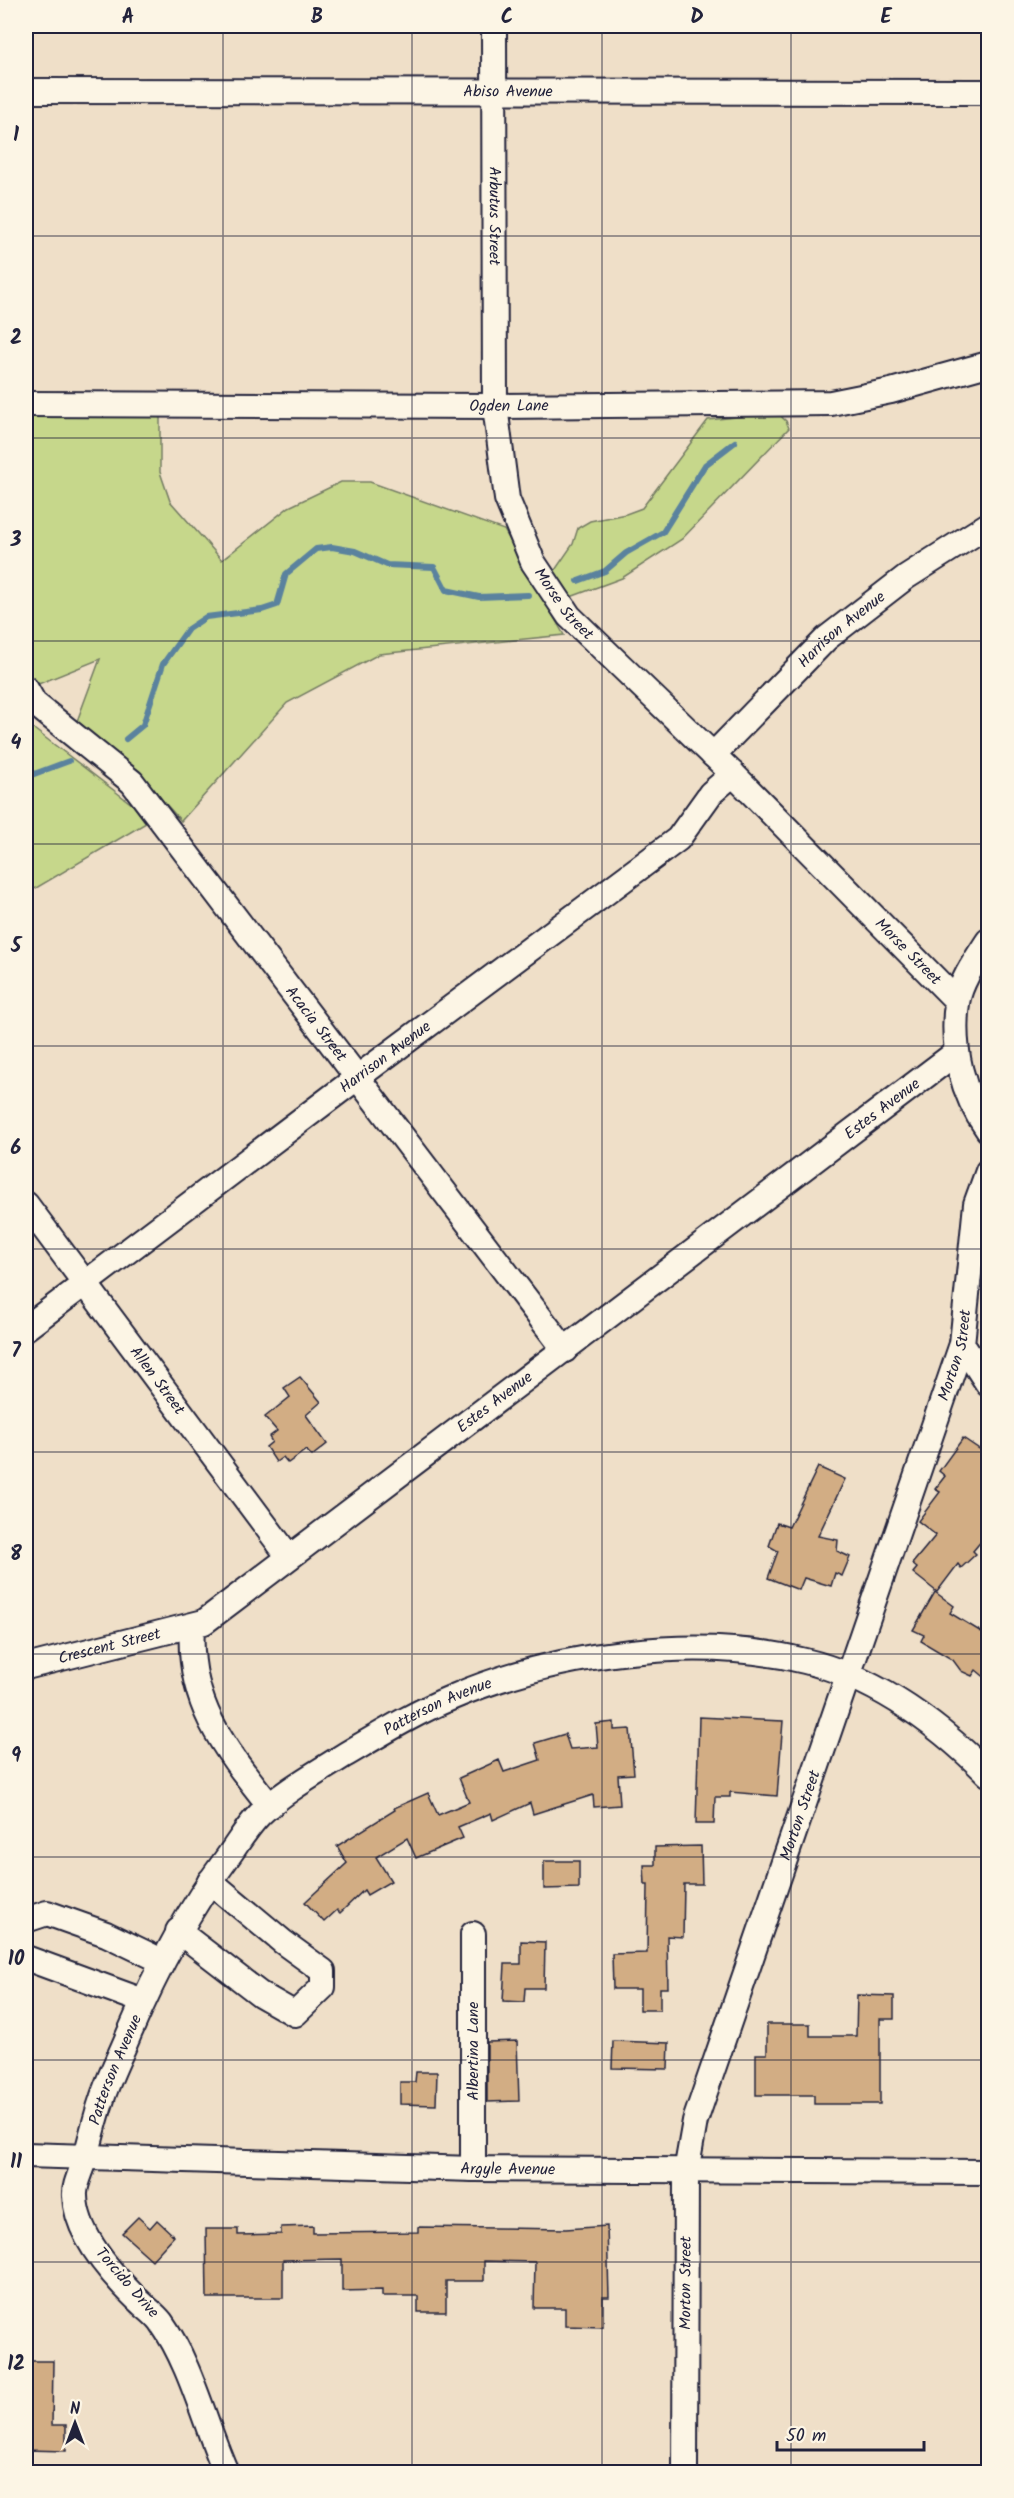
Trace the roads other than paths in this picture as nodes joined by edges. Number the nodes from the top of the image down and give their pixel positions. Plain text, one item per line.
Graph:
1 (494, 26) edge
2 (494, 90) junction
3 (26, 91) edge
4 (988, 92) edge
5 (988, 364) edge
6 (26, 404) edge
7 (495, 406) junction
8 (988, 525) edge
9 (26, 689) edge
10 (713, 755) junction
11 (733, 774) junction
12 (988, 941) edge
13 (957, 1001) junction
14 (957, 1052) junction
15 (357, 1077) junction
16 (981, 1106) edge
17 (988, 1130) edge
18 (988, 1171) edge
19 (26, 1204) edge
20 (83, 1284) junction
21 (26, 1328) edge
22 (962, 1344) junction
23 (565, 1350) junction
24 (988, 1384) edge
25 (290, 1557) junction
26 (192, 1626) junction
27 (26, 1667) edge
28 (849, 1676) junction
29 (988, 1774) edge
30 (270, 1806) junction
31 (210, 1881) junction
32 (26, 1920) edge
33 (178, 1931) junction
34 (473, 1934) dead end
35 (26, 1958) edge
36 (162, 1961) junction
37 (143, 2001) junction
38 (26, 2155) edge
39 (86, 2157) junction
40 (473, 2169) junction
41 (686, 2172) junction
42 (988, 2172) edge
43 (226, 2472) edge
44 (686, 2472) edge

1 - 2 street, Arbutus Street
2 - 3 street, Abiso Avenue
2 - 4 street, Abiso Avenue
2 - 7 street, Arbutus Street
5 - 7 street, Ogden Lane
6 - 7 street, Ogden Lane
7 - 10 street, Morse Street
8 - 10 street, Harrison Avenue
9 - 15 street, Acacia Street
10 - 11 street, Morse Street
11 - 13 street, Morse Street
11 - 15 street, Harrison Avenue
12 - 13 street
13 - 14 street
14 - 16 street
14 - 23 street, Estes Avenue
15 - 20 street, Harrison Avenue
15 - 23 street, Acacia Street
16 - 17 street
18 - 22 street, Morton Street
19 - 20 street, Allen Street
20 - 21 street, Harrison Avenue
20 - 25 street, Allen Street
22 - 24 street
22 - 28 street, Morton Street
23 - 25 street, Estes Avenue
25 - 26 street, Estes Avenue
26 - 27 street, Crescent Street
26 - 30 street
28 - 29 street, Patterson Avenue
28 - 30 street, Patterson Avenue
28 - 41 street, Morton Street
30 - 31 street, Patterson Avenue
31 - 33 street, Patterson Avenue
31 - 33 street
32 - 36 street
33 - 36 street, Patterson Avenue
34 - 40 street, Albertina Lane
35 - 37 street
36 - 37 street, Patterson Avenue
37 - 39 street, Patterson Avenue
38 - 39 street, Argyle Avenue
39 - 40 street, Argyle Avenue
39 - 43 street, Torcido Drive
40 - 41 street, Argyle Avenue
41 - 42 street, Argyle Avenue
41 - 44 street, Morton Street

